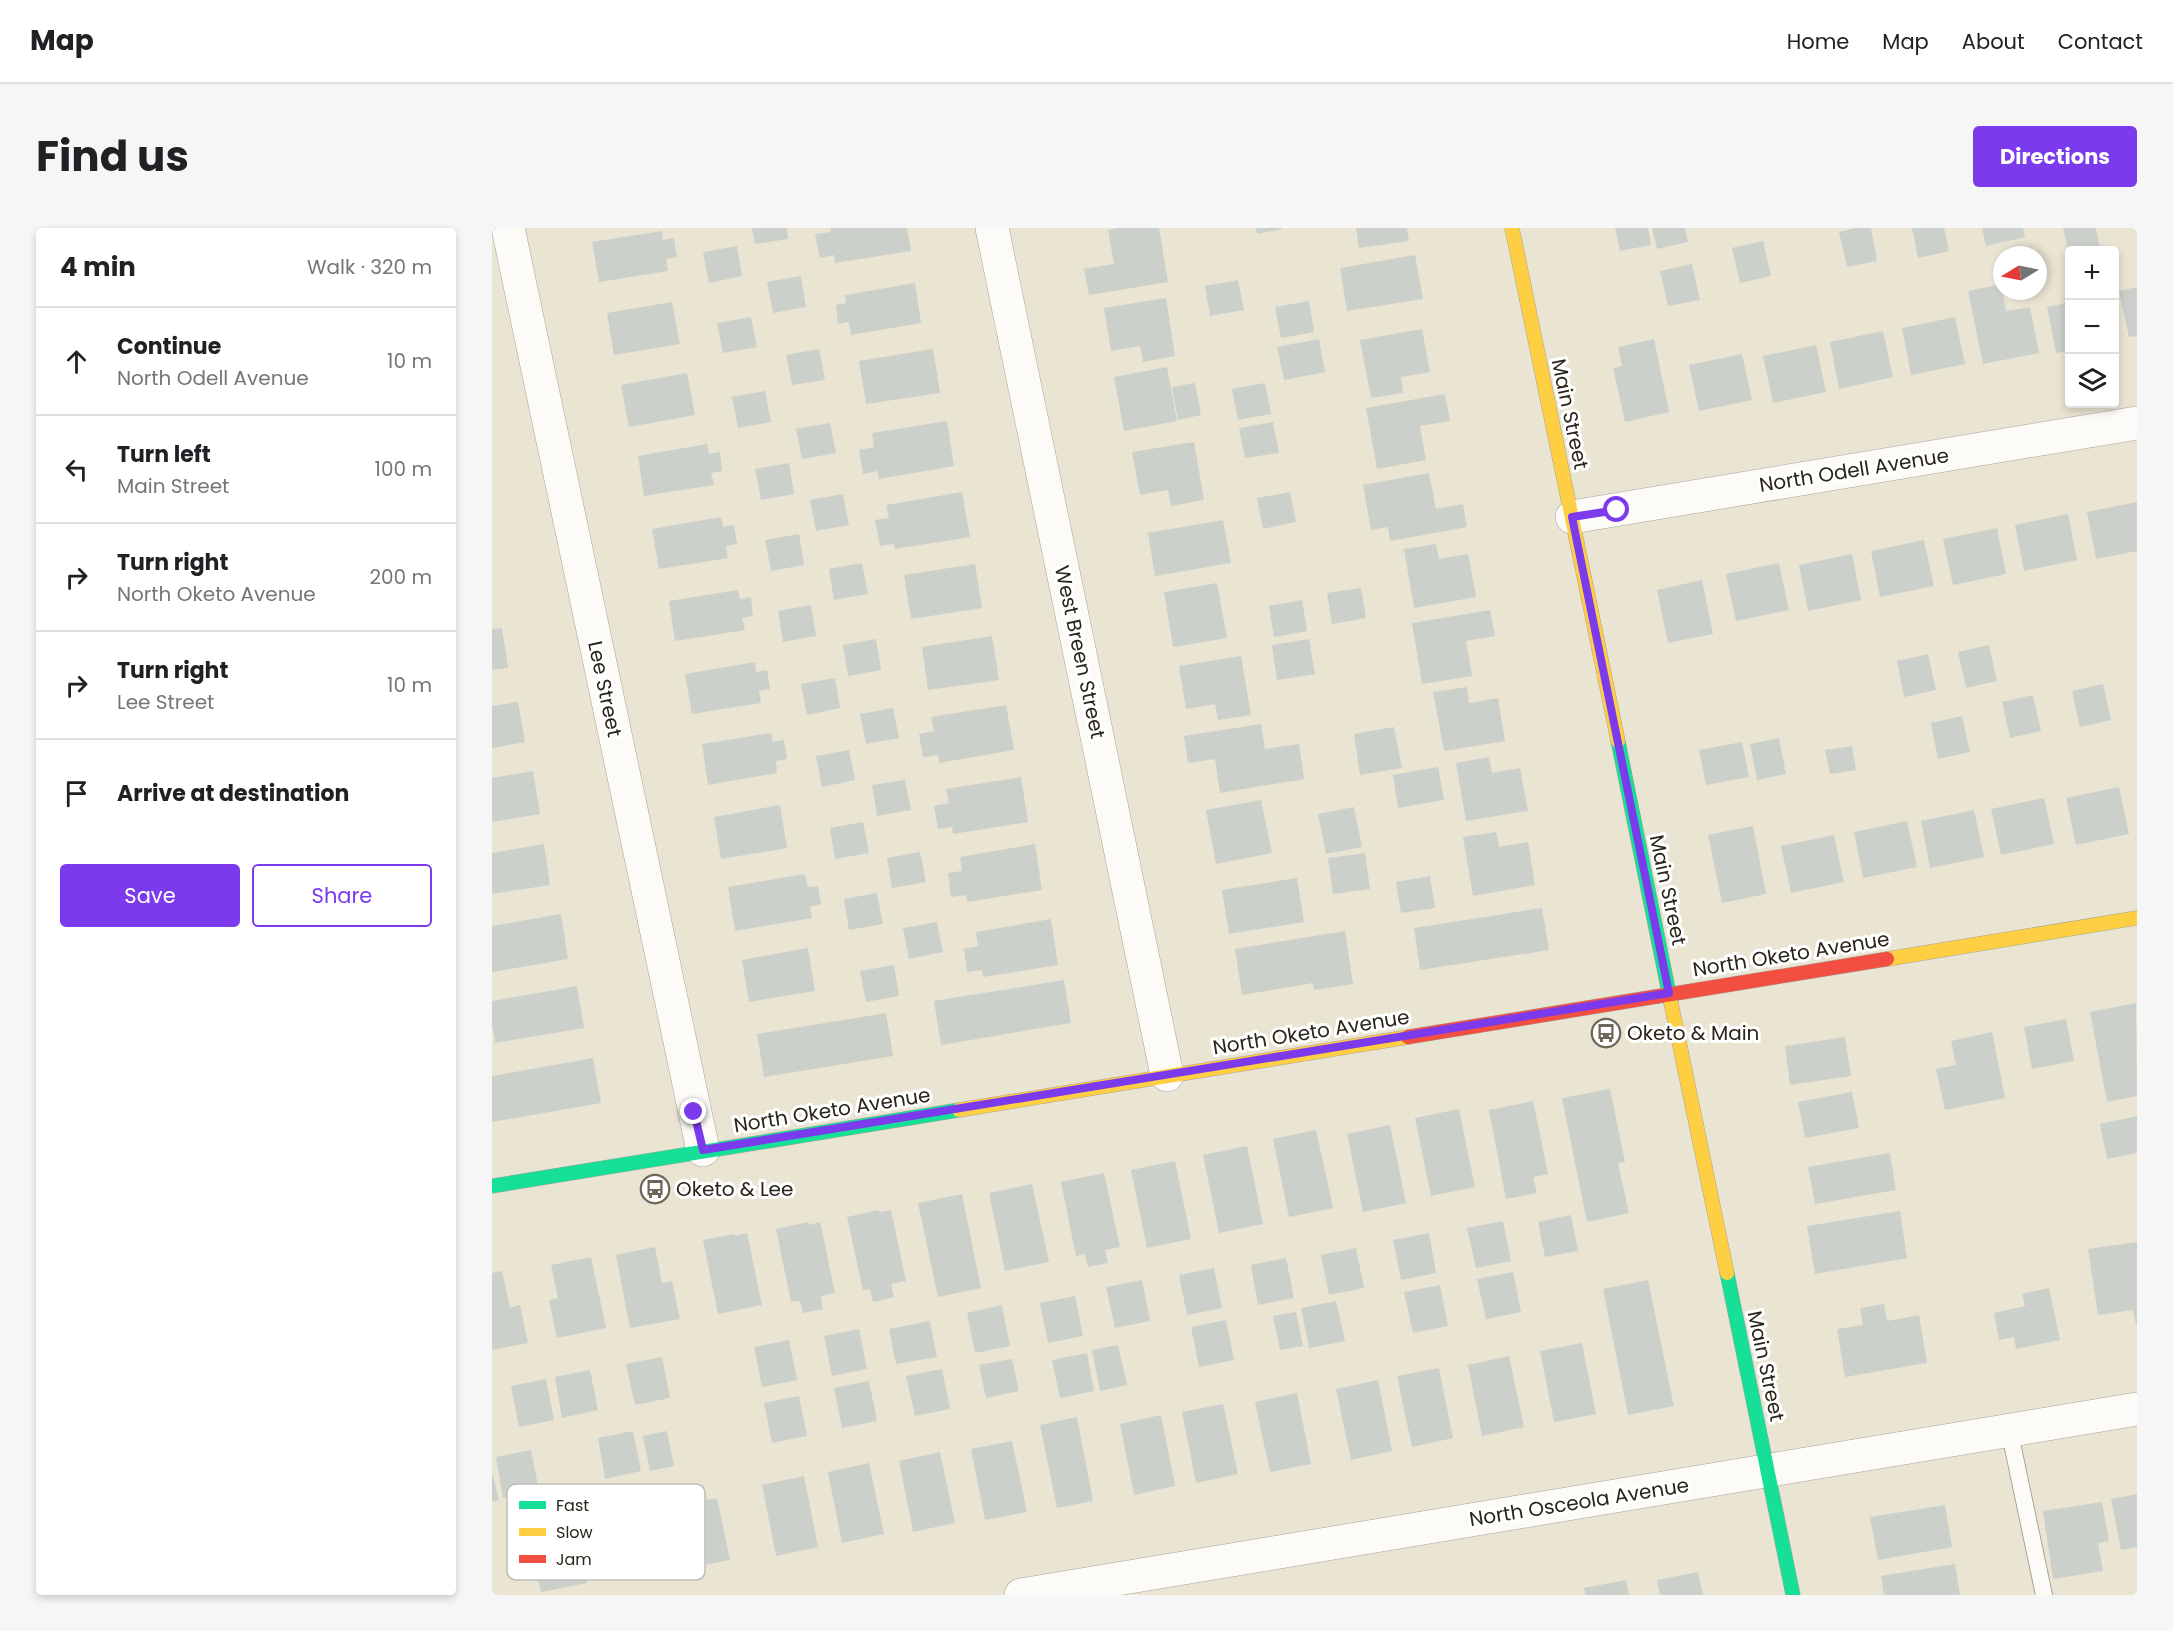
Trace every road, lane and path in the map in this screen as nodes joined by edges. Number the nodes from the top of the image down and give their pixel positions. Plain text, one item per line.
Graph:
1 (508, 228) edge
2 (992, 228) edge
3 (1512, 228) edge
4 (2137, 423) edge
5 (1572, 517) junction
6 (2137, 918) edge
7 (1669, 993) junction
8 (1167, 1075) junction
9 (703, 1150) junction
10 (492, 1186) edge
11 (2137, 1409) edge
12 (2009, 1430) junction
13 (1768, 1471) junction
14 (1021, 1595) edge
15 (1793, 1595) edge
16 (2043, 1595) edge

1 - 9 street, Lee Street
2 - 8 street, West Breen Street
3 - 5 street, Main Street
4 - 5 street, North Odell Avenue
5 - 7 street, Main Street
6 - 7 street, North Oketo Avenue
7 - 8 street, North Oketo Avenue
7 - 13 street, Main Street
8 - 9 street, North Oketo Avenue
9 - 10 street, North Oketo Avenue
11 - 12 street, North Osceola Avenue
12 - 13 street, North Osceola Avenue
12 - 16 lane
13 - 14 street, North Osceola Avenue
13 - 15 street, Main Street

